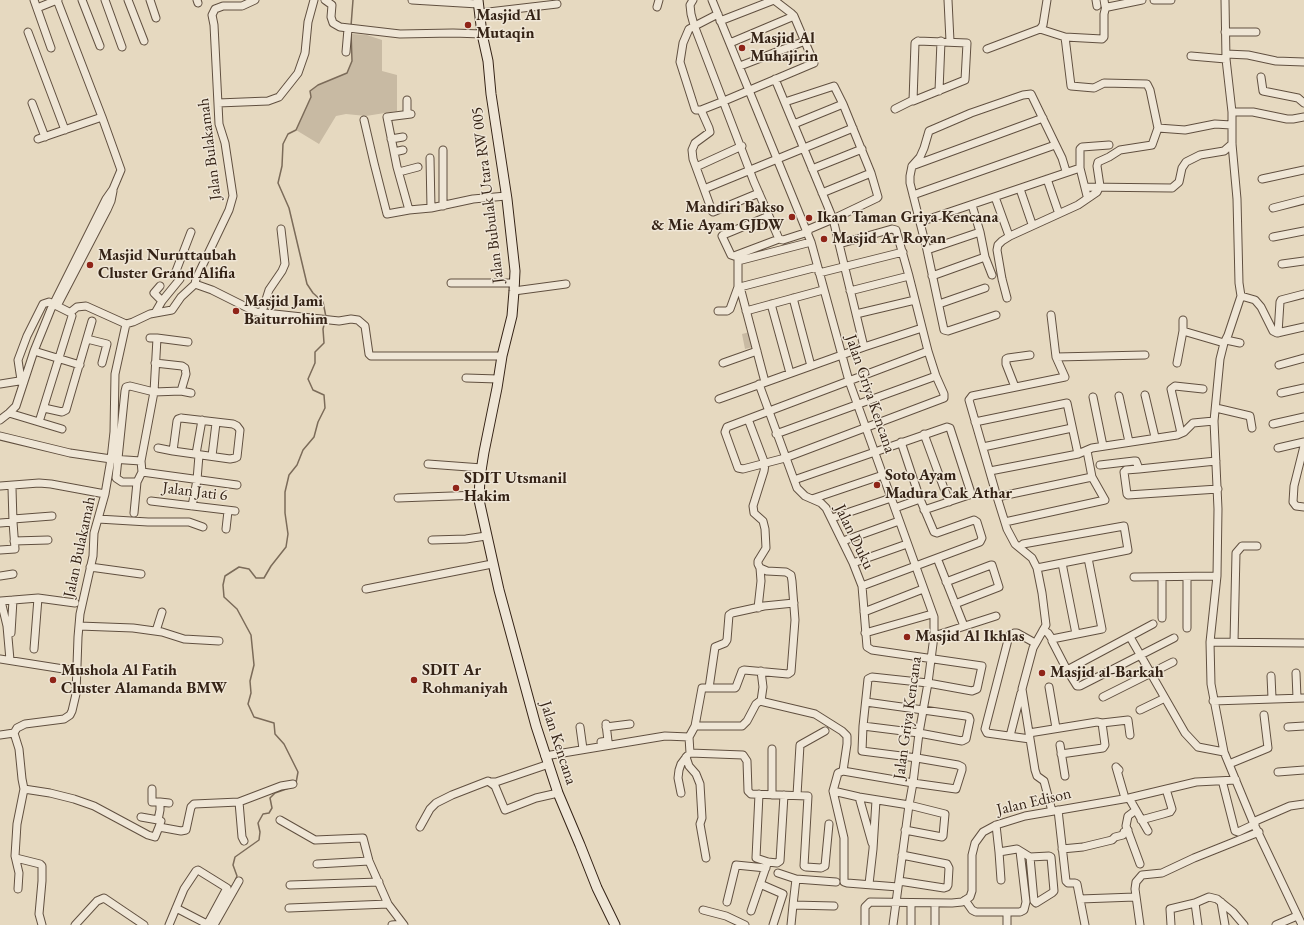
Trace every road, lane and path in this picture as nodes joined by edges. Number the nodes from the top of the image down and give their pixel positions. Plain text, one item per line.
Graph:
1 (34, 0) edge
2 (57, 0) edge
3 (82, 0) edge
4 (105, 0) edge
5 (128, 0) edge
6 (150, 0) edge
7 (255, 0) edge
8 (314, 0) edge
9 (325, 0) edge
10 (412, 0) edge
11 (693, 0) edge
12 (712, 0) edge
13 (774, 0) edge
14 (948, 0) edge
15 (1047, 0) edge
16 (1142, 0) edge
17 (1154, 0) edge
18 (1171, 0) edge
19 (1225, 0) edge
20 (1105, 3) edge
21 (557, 4) dead end
22 (479, 6) edge
23 (37, 8) junction
24 (794, 16) junction
25 (156, 18) dead end
26 (719, 18) junction
27 (694, 26) junction
28 (348, 29) junction
29 (1040, 29) junction
30 (28, 32) dead end
31 (1225, 32) junction
32 (1256, 32) dead end
33 (482, 34) junction
34 (1065, 37) junction
35 (144, 41) dead end
36 (805, 41) junction
37 (941, 41) junction
38 (950, 42) junction
39 (730, 43) junction
40 (100, 46) dead end
41 (122, 47) dead end
42 (51, 48) dead end
43 (987, 49) dead end
44 (346, 52) dead end
45 (1191, 56) dead end
46 (1226, 57) junction
47 (1304, 62) edge
48 (740, 66) junction
49 (1261, 77) dead end
50 (775, 79) junction
51 (749, 90) junction
52 (939, 91) junction
53 (407, 100) dead end
54 (913, 100) junction
55 (724, 101) junction
56 (785, 102) junction
57 (32, 103) dead end
58 (218, 103) junction
59 (1304, 103) edge
60 (843, 104) junction
61 (895, 109) dead end
62 (701, 110) junction
63 (1232, 112) junction
64 (102, 117) junction
65 (1304, 117) edge
66 (1043, 118) junction
67 (364, 120) dead end
68 (794, 124) junction
69 (1231, 125) junction
70 (853, 128) junction
71 (1158, 128) junction
72 (65, 130) junction
73 (403, 137) dead end
74 (391, 139) junction
75 (1232, 144) junction
76 (1055, 145) junction
77 (1109, 145) dead end
78 (742, 146) junction
79 (804, 148) junction
80 (862, 149) junction
81 (403, 150) dead end
82 (443, 150) dead end
83 (394, 152) junction
84 (430, 158) dead end
85 (778, 159) junction
86 (912, 166) junction
87 (418, 167) dead end
88 (696, 167) junction
89 (1080, 168) junction
90 (812, 169) junction
91 (750, 170) junction
92 (1304, 170) edge
93 (399, 172) junction
94 (1066, 172) junction
95 (871, 173) junction
96 (1047, 179) junction
97 (1262, 179) dead end
98 (1100, 186) junction
99 (1085, 187) junction
100 (704, 189) junction
101 (1020, 189) junction
102 (759, 193) junction
103 (822, 193) junction
104 (913, 195) junction
105 (506, 196) junction
106 (1087, 196) dead end
107 (995, 197) junction
108 (1304, 200) edge
109 (972, 204) junction
110 (443, 206) junction
111 (431, 208) junction
112 (1273, 208) dead end
113 (409, 210) junction
114 (1058, 211) dead end
115 (769, 216) junction
116 (833, 219) junction
117 (920, 222) junction
118 (1032, 224) dead end
119 (281, 229) dead end
120 (807, 231) junction
121 (1304, 231) edge
122 (191, 232) dead end
123 (980, 232) junction
124 (1008, 233) dead end
125 (1273, 238) dead end
126 (779, 239) junction
127 (811, 242) junction
128 (839, 244) junction
129 (927, 250) junction
130 (903, 252) junction
131 (985, 257) junction
132 (738, 259) junction
133 (1304, 261) edge
134 (1282, 264) dead end
135 (844, 266) junction
136 (818, 270) junction
137 (992, 275) dead end
138 (909, 276) junction
139 (932, 276) junction
140 (451, 283) dead end
141 (195, 284) junction
142 (566, 284) dead end
143 (160, 286) dead end
144 (515, 287) junction
145 (739, 287) junction
146 (985, 288) dead end
147 (823, 290) junction
148 (850, 290) junction
149 (1304, 294) edge
150 (1241, 296) junction
151 (793, 298) junction
152 (1007, 298) dead end
153 (915, 300) junction
154 (162, 301) junction
155 (771, 304) junction
156 (939, 304) junction
157 (55, 305) junction
158 (718, 311) dead end
159 (746, 311) junction
160 (262, 312) junction
161 (155, 313) junction
162 (856, 314) junction
163 (996, 315) dead end
164 (1051, 315) dead end
165 (72, 316) dead end
166 (1183, 320) dead end
167 (92, 321) dead end
168 (126, 324) junction
169 (1304, 327) edge
170 (922, 328) junction
171 (1183, 331) junction
172 (1278, 333) junction
173 (87, 339) junction
174 (1225, 341) junction
175 (188, 342) dead end
176 (1240, 343) dead end
177 (864, 347) junction
178 (757, 350) junction
179 (34, 351) junction
180 (928, 351) junction
181 (841, 355) junction
182 (1030, 355) dead end
183 (1145, 355) dead end
184 (502, 356) junction
185 (1056, 357) junction
186 (59, 359) junction
187 (1304, 360) edge
188 (102, 363) dead end
189 (155, 363) junction
190 (723, 363) dead end
191 (1177, 363) dead end
192 (80, 365) junction
193 (1279, 365) dead end
194 (811, 366) junction
195 (790, 373) junction
196 (936, 376) junction
197 (466, 378) dead end
198 (498, 379) junction
199 (849, 381) junction
200 (762, 383) junction
201 (0, 384) edge
202 (1015, 387) junction
203 (1304, 388) edge
204 (1203, 389) dead end
205 (181, 391) junction
206 (154, 392) junction
207 (191, 393) dead end
208 (1281, 393) dead end
209 (1145, 395) dead end
210 (1119, 396) dead end
211 (1093, 397) dead end
212 (720, 399) dead end
213 (858, 404) junction
214 (44, 408) junction
215 (1216, 408) junction
216 (768, 411) junction
217 (10, 413) junction
218 (1304, 417) edge
219 (748, 419) junction
220 (0, 420) edge
221 (202, 420) junction
222 (1214, 421) junction
223 (39, 422) junction
224 (975, 422) junction
225 (216, 423) junction
226 (1273, 424) dead end
227 (866, 428) junction
228 (1072, 428) junction
229 (1252, 428) dead end
230 (62, 429) dead end
231 (776, 434) junction
232 (924, 434) junction
233 (1181, 434) junction
234 (0, 436) edge
235 (1156, 438) junction
236 (901, 442) junction
237 (1129, 442) junction
238 (1304, 442) edge
239 (1103, 446) junction
240 (1304, 446) edge
241 (982, 447) junction
242 (158, 448) dead end
243 (1278, 448) dead end
244 (173, 451) junction
245 (875, 451) junction
246 (1087, 451) junction
247 (1078, 454) junction
248 (198, 455) junction
249 (212, 456) junction
250 (785, 458) junction
251 (114, 459) junction
252 (141, 461) junction
253 (1216, 461) junction
254 (428, 464) dead end
255 (765, 464) junction
256 (1100, 464) dead end
257 (482, 468) junction
258 (1139, 469) junction
259 (142, 472) junction
260 (990, 472) junction
261 (883, 475) junction
262 (1092, 477) junction
263 (197, 480) junction
264 (794, 480) junction
265 (137, 482) junction
266 (237, 485) dead end
267 (0, 486) edge
268 (12, 488) dead end
269 (1218, 489) junction
270 (105, 494) junction
271 (479, 495) junction
272 (998, 497) junction
273 (398, 498) dead end
274 (891, 498) junction
275 (812, 499) junction
276 (920, 499) junction
277 (151, 501) dead end
278 (949, 502) junction
279 (192, 506) junction
280 (1304, 507) edge
281 (895, 508) junction
282 (924, 510) junction
283 (134, 513) dead end
284 (52, 516) dead end
285 (832, 518) junction
286 (98, 519) junction
287 (13, 521) junction
288 (899, 521) junction
289 (1005, 522) junction
290 (0, 523) edge
291 (203, 527) dead end
292 (226, 529) dead end
293 (486, 536) junction
294 (48, 540) dead end
295 (432, 540) dead end
296 (14, 541) junction
297 (843, 541) junction
298 (907, 544) junction
299 (1257, 546) dead end
300 (1019, 547) junction
301 (0, 550) edge
302 (937, 558) junction
303 (1088, 558) junction
304 (854, 563) junction
305 (492, 564) junction
306 (1062, 564) junction
307 (90, 567) junction
308 (916, 567) junction
309 (760, 568) junction
310 (1037, 568) junction
311 (13, 574) dead end
312 (140, 574) dead end
313 (0, 576) edge
314 (1217, 576) junction
315 (1134, 577) dead end
316 (1162, 577) junction
317 (1187, 577) junction
318 (946, 582) junction
319 (862, 586) junction
320 (366, 589) dead end
321 (923, 589) junction
322 (38, 598) junction
323 (13, 600) junction
324 (75, 603) dead end
325 (794, 603) junction
326 (955, 604) junction
327 (758, 608) junction
328 (162, 612) dead end
329 (864, 612) junction
330 (932, 614) junction
331 (996, 616) dead end
332 (1162, 618) dead end
333 (1153, 624) dead end
334 (79, 626) junction
335 (964, 626) junction
336 (1187, 628) dead end
337 (156, 631) junction
338 (1042, 631) junction
339 (865, 633) junction
340 (1076, 634) junction
341 (934, 636) junction
342 (1130, 637) junction
343 (1174, 638) dead end
344 (219, 641) dead end
345 (1035, 642) junction
346 (1052, 642) dead end
347 (1210, 642) junction
348 (1234, 642) junction
349 (1304, 643) edge
350 (9, 648) junction
351 (34, 649) dead end
352 (1140, 656) junction
353 (0, 659) edge
354 (931, 659) junction
355 (10, 660) junction
356 (1173, 662) dead end
357 (1067, 670) junction
358 (76, 671) junction
359 (761, 672) junction
360 (1296, 673) dead end
361 (1151, 674) junction
362 (1271, 676) dead end
363 (928, 683) junction
364 (1048, 687) dead end
365 (709, 688) junction
366 (1022, 689) junction
367 (1103, 697) dead end
368 (1165, 698) junction
369 (1272, 698) junction
370 (1300, 698) edge
371 (761, 701) junction
372 (1213, 701) junction
373 (866, 702) junction
374 (923, 709) junction
375 (1140, 710) dead end
376 (1264, 715) dead end
377 (1102, 723) junction
378 (630, 724) dead end
379 (695, 726) junction
380 (863, 726) junction
381 (1304, 726) edge
382 (580, 727) dead end
383 (1288, 727) dead end
384 (1056, 728) junction
385 (825, 731) dead end
386 (14, 733) junction
387 (919, 733) junction
388 (0, 735) edge
389 (1130, 735) dead end
390 (689, 736) junction
391 (1010, 736) junction
392 (1030, 736) junction
393 (1060, 745) dead end
394 (583, 747) junction
395 (772, 750) dead end
396 (1224, 752) junction
397 (688, 753) junction
398 (1061, 754) junction
399 (917, 758) junction
400 (547, 760) junction
401 (1229, 764) junction
402 (1119, 770) dead end
403 (1304, 770) edge
404 (843, 771) junction
405 (1278, 772) dead end
406 (1064, 776) dead end
407 (1236, 780) junction
408 (491, 782) junction
409 (913, 783) junction
410 (293, 784) dead end
411 (1223, 784) dead end
412 (24, 789) junction
413 (152, 789) dead end
414 (1166, 789) junction
415 (833, 791) junction
416 (558, 793) junction
417 (681, 793) dead end
418 (759, 794) junction
419 (772, 795) junction
420 (784, 795) junction
421 (797, 795) junction
422 (859, 797) junction
423 (1127, 798) junction
424 (876, 800) junction
425 (160, 802) junction
426 (240, 802) junction
427 (169, 803) dead end
428 (1304, 804) edge
429 (909, 805) junction
430 (1055, 810) junction
431 (1136, 810) junction
432 (141, 817) dead end
433 (280, 820) dead end
434 (1141, 820) junction
435 (1254, 823) junction
436 (158, 824) junction
437 (829, 824) dead end
438 (996, 825) junction
439 (420, 827) dead end
440 (906, 830) junction
441 (1128, 830) junction
442 (1148, 831) dead end
443 (1259, 832) junction
444 (244, 841) dead end
445 (873, 849) junction
446 (1062, 849) junction
447 (1020, 851) junction
448 (999, 852) junction
449 (902, 855) junction
450 (1030, 857) junction
451 (16, 858) junction
452 (706, 858) dead end
453 (369, 861) junction
454 (317, 864) dead end
455 (1140, 864) dead end
456 (767, 865) junction
457 (778, 874) dead end
458 (796, 879) junction
459 (1001, 880) dead end
460 (239, 881) dead end
461 (378, 882) junction
462 (836, 882) dead end
463 (760, 884) junction
464 (869, 884) junction
465 (898, 884) junction
466 (290, 885) dead end
467 (18, 889) dead end
468 (1135, 897) junction
469 (1080, 899) junction
470 (965, 900) junction
471 (727, 902) dead end
472 (895, 902) junction
473 (1221, 902) junction
474 (911, 903) junction
475 (1195, 903) junction
476 (388, 904) junction
477 (935, 904) junction
478 (793, 905) junction
479 (834, 906) dead end
480 (176, 908) junction
481 (289, 908) dead end
482 (703, 910) dead end
483 (751, 911) dead end
484 (1007, 912) junction
485 (1297, 916) junction
486 (140, 924) edge
487 (404, 924) edge
488 (42, 925) edge
489 (75, 925) edge
490 (169, 925) edge
491 (209, 925) edge
492 (392, 925) edge
493 (615, 925) edge
494 (745, 925) edge
495 (772, 925) edge
496 (791, 925) edge
497 (865, 925) edge
498 (893, 925) edge
499 (911, 925) edge
500 (935, 925) edge
501 (1007, 925) edge
502 (1086, 925) edge
503 (1140, 925) edge
504 (1171, 925) edge
505 (1198, 925) edge
506 (1224, 925) edge
507 (1244, 925) edge
508 (1276, 925) edge
509 (1302, 925) edge

1 - 23 street
2 - 23 street
2 - 64 street
3 - 40 street
4 - 41 street
5 - 35 street
6 - 25 street
7 - 58 street, Jalan Bulakamah
8 - 58 street
9 - 28 street
10 - 22 street
11 - 27 street
12 - 26 street, Jalan Griya Kencana
13 - 24 street
13 - 26 street
14 - 38 street
15 - 29 street
16 - 20 street
17 - 18 street
19 - 31 street
20 - 34 street
21 - 22 street
22 - 33 street, Jalan Bubulak Utara RW 005
23 - 42 street
24 - 36 street
24 - 39 street
26 - 27 street
26 - 39 street, Jalan Griya Kencana
27 - 55 street
27 - 62 street
28 - 33 street
28 - 44 street
29 - 34 street
29 - 43 street
30 - 72 street
31 - 32 street
31 - 46 street
33 - 105 street, Jalan Bubulak Utara RW 005
34 - 71 street
36 - 48 street
36 - 50 street
37 - 38 street
37 - 52 street
37 - 54 street
38 - 52 street
39 - 48 street, Jalan Griya Kencana
45 - 46 street
46 - 47 street
46 - 63 street
48 - 51 street, Jalan Griya Kencana
49 - 59 street
50 - 51 street
50 - 56 street
51 - 55 street
51 - 85 street, Jalan Griya Kencana
52 - 54 street
53 - 74 street
54 - 61 street
55 - 62 street
55 - 78 street
56 - 60 street
56 - 68 street
57 - 72 street
58 - 141 street, Jalan Bulakamah
60 - 68 street
60 - 70 street
62 - 88 street
63 - 65 street
63 - 69 street
64 - 72 street
64 - 157 street
66 - 76 street
66 - 86 street
66 - 86 street
67 - 113 street
68 - 79 street
69 - 71 street
69 - 75 street
70 - 79 street
70 - 80 street
71 - 98 street
73 - 74 street
74 - 83 street
75 - 98 street
75 - 150 street
76 - 94 street
76 - 104 street
77 - 89 street
78 - 88 street
78 - 91 street
79 - 85 street
79 - 90 street
80 - 90 street
80 - 95 street
81 - 83 street
82 - 110 street
83 - 93 street
84 - 111 street
85 - 91 street
85 - 120 street, Jalan Griya Kencana
86 - 104 street
87 - 93 street
88 - 100 street
89 - 94 street
89 - 99 street
90 - 103 street
91 - 100 street
91 - 102 street
92 - 97 street
93 - 113 street
94 - 96 street
95 - 103 street
95 - 116 street
96 - 101 street
96 - 114 street
98 - 99 street
98 - 152 street
99 - 106 street
100 - 102 street
101 - 107 street
101 - 118 street
102 - 115 street
103 - 116 street
104 - 117 street
105 - 110 street
105 - 144 street, Jalan Bubulak Utara RW 005
107 - 109 street
107 - 124 street
108 - 112 street
109 - 117 street
109 - 123 street
110 - 111 street
111 - 113 street
115 - 126 street
115 - 132 street
116 - 120 street
116 - 128 street
117 - 129 street
119 - 160 street
120 - 126 street
120 - 127 street, Jalan Griya Kencana
121 - 125 street
122 - 154 street
123 - 129 street
123 - 131 street
126 - 132 street
127 - 132 street
127 - 136 street, Jalan Griya Kencana
128 - 130 street
128 - 135 street
129 - 139 street
130 - 135 street
130 - 138 street
131 - 137 street
131 - 139 street
132 - 145 street
133 - 134 street
135 - 136 street
135 - 148 street
136 - 145 street
136 - 147 street, Jalan Griya Kencana
138 - 148 street
138 - 153 street
139 - 156 street
140 - 144 street
141 - 160 street
141 - 161 street, Jalan Bulakamah
142 - 144 street
143 - 154 street
144 - 184 street, Jalan Bubulak Utara RW 005
145 - 158 street
145 - 159 street, Jalan Duku
146 - 156 street
147 - 151 street
147 - 181 street, Jalan Griya Kencana
148 - 162 street
149 - 172 street
150 - 172 street
150 - 174 street
151 - 155 street
151 - 194 street
153 - 162 street
153 - 170 street
154 - 161 street
155 - 159 street
155 - 195 street
156 - 163 street
157 - 168 street
157 - 179 street
157 - 201 street
159 - 178 street, Jalan Duku
160 - 184 street
161 - 168 street, Jalan Bulakamah
162 - 177 street
164 - 185 street
165 - 186 street
166 - 171 street
167 - 173 street
168 - 251 street, Jalan Bulakamah
169 - 172 street
170 - 177 street
170 - 180 street
171 - 174 street
171 - 191 street
173 - 188 street
173 - 192 street
174 - 176 street
174 - 215 street
175 - 189 street
177 - 181 street
178 - 190 street
178 - 200 street, Jalan Duku
179 - 186 street
179 - 217 street
180 - 196 street
180 - 199 street
181 - 194 street
181 - 199 street, Jalan Griya Kencana
182 - 202 street
183 - 185 street
184 - 198 street, Jalan Bubulak Utara RW 005
185 - 202 street
186 - 192 street
186 - 214 street
187 - 193 street
189 - 205 street
189 - 206 street
192 - 214 street
194 - 195 street
195 - 200 street
196 - 213 street
196 - 227 street
197 - 198 street
198 - 257 street, Jalan Bubulak Utara RW 005
199 - 213 street, Jalan Griya Kencana
199 - 216 street
200 - 212 street
200 - 216 street, Jalan Duku
202 - 224 street
203 - 208 street
204 - 233 street
205 - 206 street
205 - 207 street
206 - 251 street
206 - 252 street
209 - 235 street
210 - 237 street
211 - 239 street
213 - 227 street, Jalan Griya Kencana
213 - 231 street
214 - 223 street
215 - 222 street
215 - 229 street
216 - 219 street
216 - 231 street, Jalan Duku
217 - 220 street
217 - 223 street
218 - 226 street
219 - 255 street
219 - 255 street
221 - 225 street
221 - 244 street
221 - 248 street
222 - 233 street
222 - 253 street
223 - 230 street
224 - 228 street
224 - 241 street
225 - 249 street
225 - 249 street
227 - 245 street, Jalan Griya Kencana
227 - 250 street
228 - 241 street
228 - 247 street
231 - 250 street, Jalan Duku
232 - 236 street
232 - 278 street
232 - 278 street
233 - 235 street
234 - 251 street
235 - 237 street
236 - 245 street
236 - 276 street
237 - 239 street
238 - 243 street
239 - 246 street
240 - 280 street
241 - 260 street
242 - 244 street
244 - 248 street
245 - 261 street, Jalan Griya Kencana
245 - 264 street
246 - 247 street
246 - 262 street
247 - 260 street
248 - 249 street
248 - 263 street
250 - 255 street
250 - 264 street, Jalan Duku
251 - 252 street
251 - 265 street
251 - 270 street, Jalan Bulakamah
252 - 259 street
253 - 258 street
253 - 269 street
254 - 257 street
255 - 309 street
256 - 258 street
257 - 271 street, Jalan Bubulak Utara RW 005
258 - 269 street
259 - 263 street
259 - 265 street
260 - 272 street
261 - 274 street, Jalan Griya Kencana
261 - 275 street
262 - 272 street
262 - 289 street
263 - 266 street
263 - 279 street
264 - 275 street, Jalan Duku
265 - 283 street
267 - 270 street
268 - 287 street
269 - 314 street
270 - 286 street, Jalan Bulakamah
271 - 273 street
271 - 293 street, Jalan Bubulak Utara RW 005
272 - 289 street
274 - 281 street, Jalan Griya Kencana
274 - 285 street
275 - 285 street, Jalan Duku
276 - 281 street
276 - 282 street
277 - 279 street, Jalan Jati 6
278 - 282 street
279 - 292 street, Jalan Jati 6
281 - 288 street, Jalan Griya Kencana
282 - 302 street
284 - 287 street
285 - 297 street, Jalan Duku
286 - 291 street
286 - 307 street, Jalan Bulakamah
287 - 290 street
287 - 296 street
288 - 297 street
288 - 298 street, Jalan Griya Kencana
289 - 300 street
293 - 295 street
293 - 305 street, Jalan Bubulak Utara RW 005
294 - 296 street
296 - 301 street
297 - 304 street, Jalan Duku
298 - 304 street
298 - 308 street, Jalan Griya Kencana
299 - 348 street
300 - 303 street
300 - 310 street
302 - 308 street
302 - 318 street
303 - 306 street
303 - 340 street
304 - 319 street, Jalan Duku
305 - 320 street
305 - 400 street, Jalan Kencana
306 - 310 street
306 - 340 street
307 - 312 street
307 - 334 street, Jalan Bulakamah
308 - 319 street
308 - 321 street, Jalan Griya Kencana
309 - 325 street
309 - 327 street
310 - 338 street
311 - 313 street
314 - 317 street
314 - 347 street
315 - 316 street
316 - 317 street
316 - 332 street
317 - 336 street
318 - 326 street
318 - 326 street
319 - 329 street, Jalan Duku
321 - 329 street
321 - 330 street, Jalan Griya Kencana
322 - 323 street
322 - 324 street
322 - 351 street
323 - 350 street
323 - 350 street
325 - 327 street
325 - 359 street
326 - 335 street
327 - 365 street
328 - 337 street
329 - 339 street, Jalan Duku
330 - 339 street
330 - 341 street, Jalan Griya Kencana
331 - 335 street
333 - 342 street
334 - 337 street
334 - 358 street, Jalan Bulakamah
335 - 341 street
337 - 344 street
338 - 340 street
338 - 345 street
339 - 354 street, Jalan Duku
341 - 354 street, Jalan Griya Kencana
342 - 352 street
342 - 357 street
343 - 352 street
345 - 366 street
345 - 391 street
346 - 357 street
347 - 348 street
347 - 372 street
348 - 349 street
350 - 355 street
352 - 357 street
352 - 361 street
353 - 355 street
354 - 363 street, Jalan Griya Kencana
354 - 363 street
355 - 358 street
356 - 361 street
358 - 386 street, Jalan Bulakamah
359 - 365 street
359 - 371 street
360 - 370 street
361 - 367 street
361 - 368 street
362 - 369 street
363 - 373 street
363 - 374 street, Jalan Griya Kencana
364 - 384 street
365 - 379 street
366 - 391 street
366 - 392 street
368 - 375 street
368 - 396 street
369 - 370 street
369 - 372 street
371 - 379 street
371 - 404 street
372 - 396 street
373 - 374 street
373 - 380 street
374 - 387 street, Jalan Griya Kencana
374 - 387 street
376 - 401 street
377 - 384 street
377 - 389 street
377 - 398 street
378 - 394 street
379 - 390 street
380 - 387 street
380 - 399 street
381 - 383 street
382 - 394 street
384 - 392 street
385 - 421 street
386 - 388 street
386 - 412 street
387 - 399 street, Jalan Griya Kencana
390 - 394 street
390 - 397 street
391 - 392 street
392 - 430 street
393 - 398 street
394 - 400 street
395 - 419 street
396 - 401 street
397 - 417 street
397 - 418 street
397 - 452 street
398 - 406 street
399 - 409 street, Jalan Griya Kencana
399 - 409 street
400 - 408 street
400 - 416 street, Jalan Kencana
401 - 407 street
402 - 423 street
403 - 405 street
404 - 409 street
404 - 415 street
407 - 414 street, Jalan Edison
407 - 435 street
408 - 416 street
408 - 439 street
409 - 429 street, Jalan Griya Kencana
410 - 426 street
411 - 435 street
412 - 436 street
412 - 451 street
413 - 425 street
414 - 423 street, Jalan Edison
414 - 434 street
415 - 422 street
415 - 464 street
416 - 493 street, Jalan Kencana
418 - 419 street
418 - 456 street
419 - 420 street
420 - 421 street
420 - 456 street
421 - 437 street
422 - 424 street
422 - 445 street
423 - 430 street, Jalan Edison
423 - 431 street
424 - 429 street
424 - 445 street
425 - 427 street
425 - 436 street
426 - 436 street
426 - 444 street
428 - 435 street
429 - 440 street, Jalan Griya Kencana
429 - 440 street
430 - 438 street, Jalan Edison
430 - 446 street
431 - 434 street
431 - 441 street
432 - 436 street
433 - 453 street
434 - 442 street
435 - 443 street
438 - 448 street
438 - 470 street, Jalan Edison
440 - 449 street, Jalan Griya Kencana
441 - 446 street
441 - 455 street
443 - 468 street
443 - 485 street
445 - 464 street
446 - 469 street
447 - 448 street
447 - 450 street
447 - 484 street
448 - 459 street
449 - 465 street, Jalan Griya Kencana
449 - 465 street
450 - 450 street
451 - 467 street
451 - 488 street
453 - 454 street
453 - 461 street
456 - 463 street
456 - 471 street
457 - 458 street
458 - 462 street
458 - 478 street
460 - 491 street
461 - 466 street
461 - 476 street
463 - 483 street
463 - 495 street
464 - 465 street
465 - 472 street, Jalan Griya Kencana
468 - 469 street
468 - 503 street
469 - 502 street
470 - 477 street
470 - 484 street
472 - 474 street
472 - 497 street
472 - 498 street, Jalan Griya Kencana
473 - 475 street
473 - 506 street
473 - 507 street
474 - 477 street
474 - 499 street
475 - 504 street
475 - 505 street
476 - 481 street
476 - 487 street
477 - 500 street
478 - 479 street
478 - 496 street
480 - 490 street
480 - 491 street
480 - 491 street
482 - 494 street
484 - 501 street
485 - 508 street
485 - 509 street
486 - 489 street
487 - 492 street

